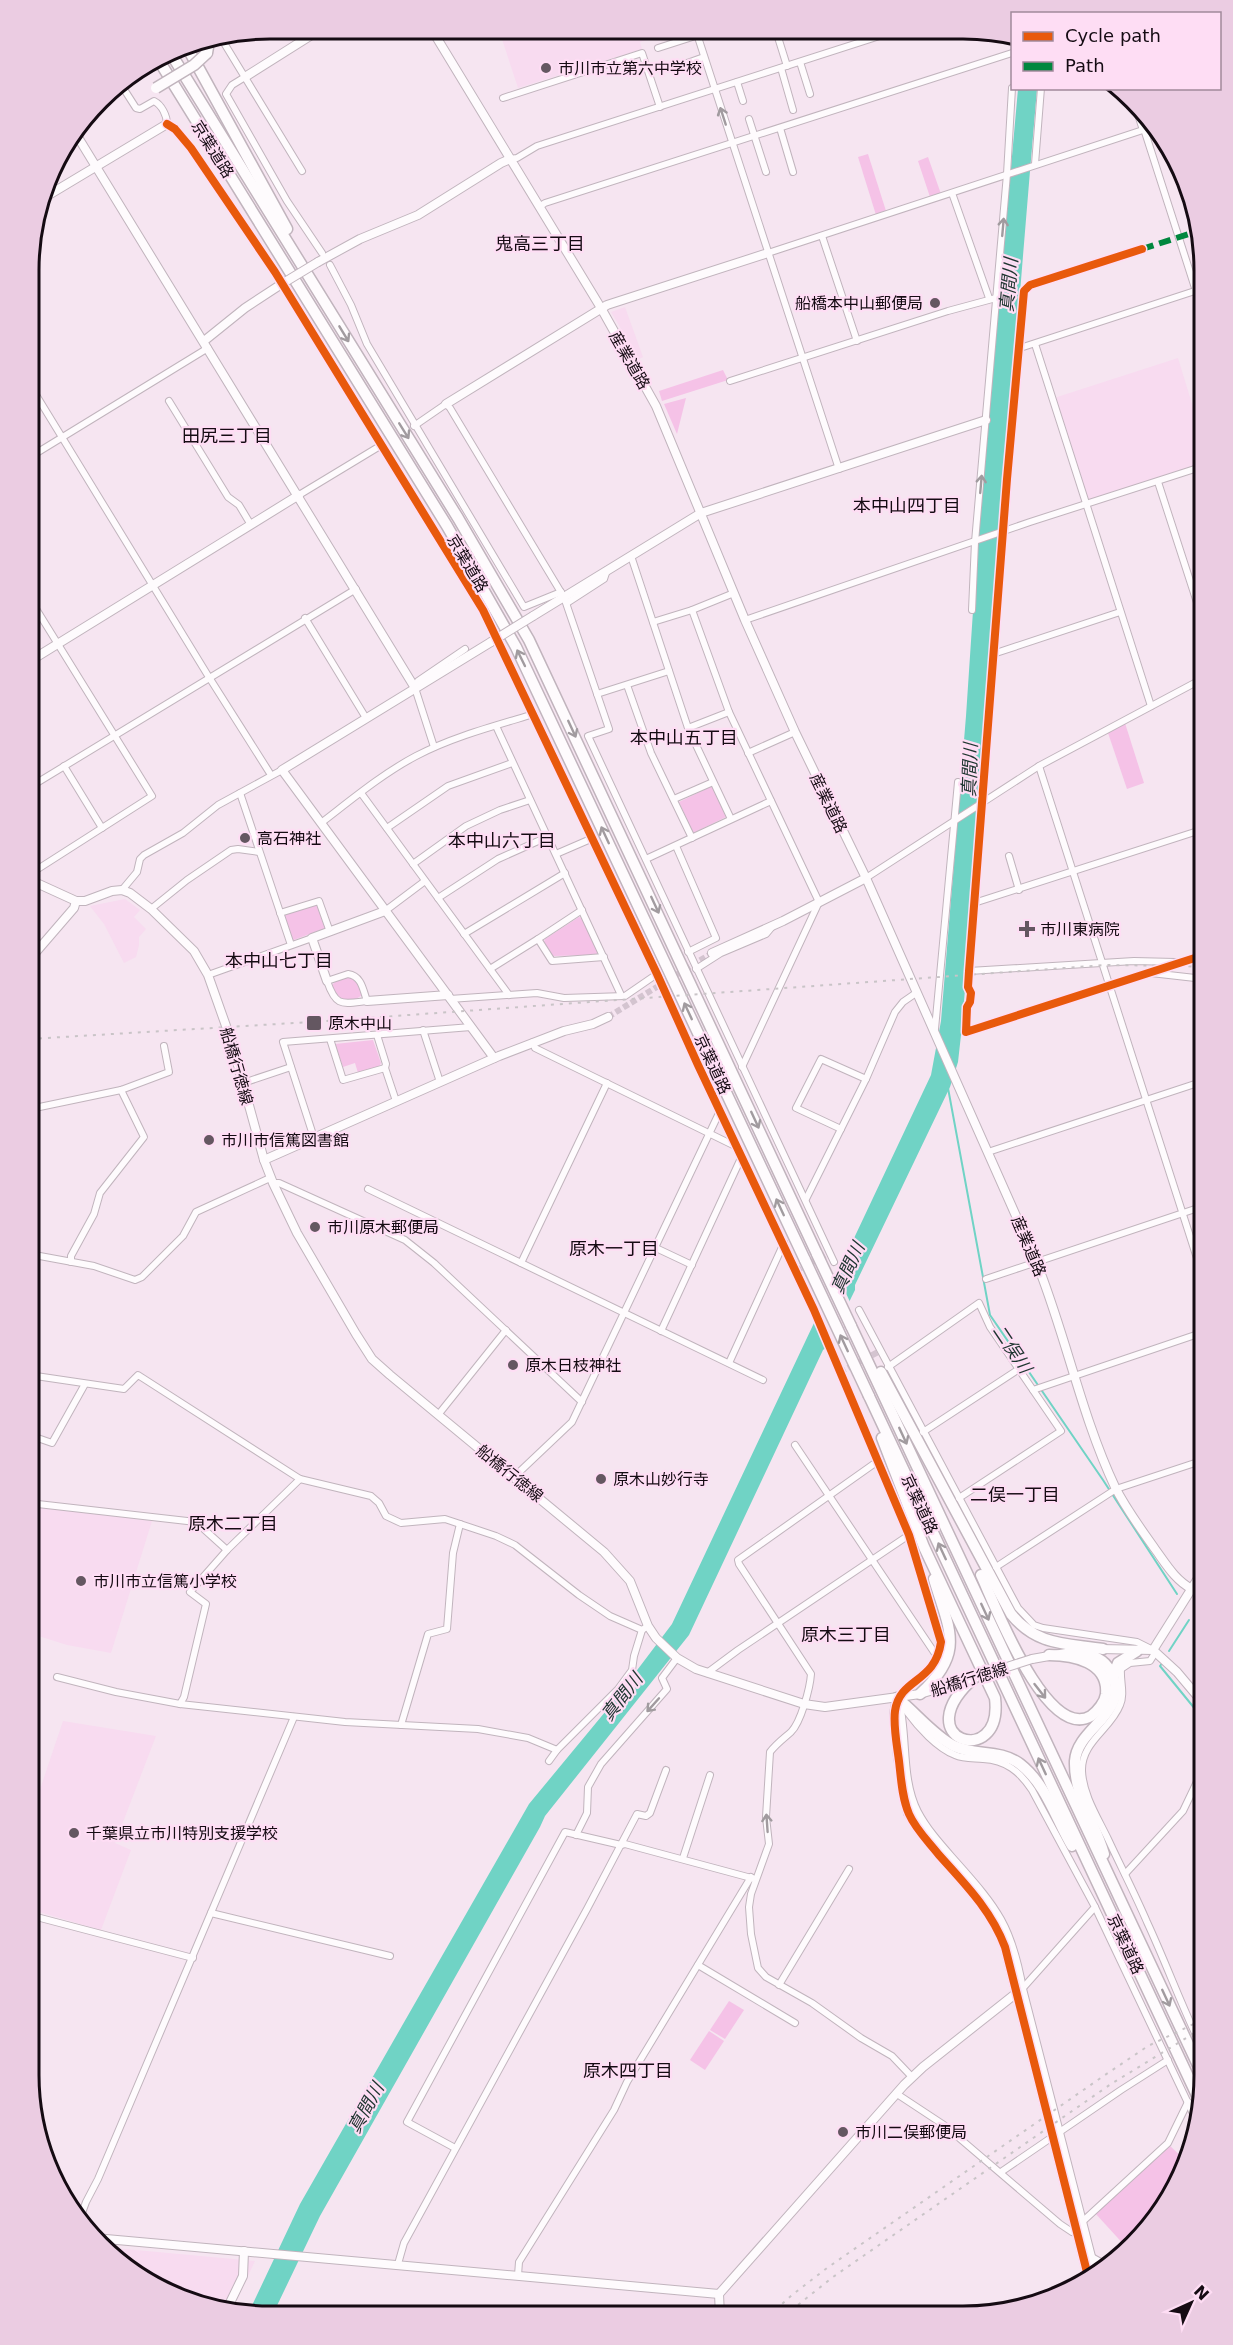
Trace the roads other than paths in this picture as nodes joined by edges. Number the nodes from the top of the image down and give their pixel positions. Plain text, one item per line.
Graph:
1 (305, 39) edge
2 (437, 39) edge
3 (681, 39) edge
4 (698, 39) edge
5 (778, 39) edge
6 (871, 39) edge
7 (224, 43) edge
8 (208, 48) edge
9 (658, 48) dead end
10 (194, 52) edge
11 (191, 53) edge
12 (1011, 53) edge
13 (704, 57) junction
14 (176, 60) edge
15 (800, 62) junction
16 (162, 66) edge
17 (676, 66) dead end
18 (784, 67) junction
19 (245, 77) junction
20 (737, 82) junction
21 (208, 83) junction
22 (156, 88) dead end
23 (715, 89) junction
24 (125, 90) edge
25 (1012, 90) edge
26 (1041, 90) edge
27 (810, 94) dead end
28 (503, 98) dead end
29 (743, 101) dead end
30 (660, 107) junction
31 (793, 110) dead end
32 (748, 119) dead end
33 (167, 124) junction
34 (1142, 124) edge
35 (780, 128) junction
36 (1144, 130) junction
37 (754, 136) junction
38 (80, 140) edge
39 (732, 144) junction
40 (510, 159) junction
41 (1034, 164) junction
42 (96, 166) junction
43 (302, 171) dead end
44 (766, 172) dead end
45 (793, 172) dead end
46 (1008, 174) junction
47 (952, 193) junction
48 (52, 194) edge
49 (539, 207) junction
50 (822, 236) junction
51 (1142, 249) dead end
52 (322, 253) dead end
53 (768, 254) junction
54 (330, 265) dead end
55 (1194, 285) edge
56 (1194, 292) edge
57 (989, 298) junction
58 (996, 298) junction
59 (600, 308) junction
60 (333, 315) junction
61 (857, 341) junction
62 (206, 344) junction
63 (1035, 344) junction
64 (1020, 348) junction
65 (802, 358) junction
66 (730, 381) dead end
67 (39, 399) edge
68 (169, 401) dead end
69 (446, 404) junction
70 (986, 420) junction
71 (414, 426) junction
72 (62, 436) junction
73 (380, 446) junction
74 (39, 451) edge
75 (839, 469) junction
76 (1194, 469) edge
77 (1158, 482) junction
78 (299, 495) junction
79 (1086, 505) junction
80 (701, 513) junction
81 (251, 525) junction
82 (1003, 532) junction
83 (976, 542) junction
84 (631, 556) junction
85 (607, 570) junction
86 (153, 585) junction
87 (356, 589) junction
88 (734, 593) junction
89 (1194, 593) edge
90 (564, 597) junction
91 (692, 610) junction
92 (972, 610) dead end
93 (1120, 612) junction
94 (39, 613) edge
95 (305, 618) junction
96 (745, 620) junction
97 (653, 622) junction
98 (58, 644) junction
99 (465, 649) dead end
100 (993, 654) junction
101 (39, 656) edge
102 (669, 671) junction
103 (209, 676) junction
104 (1194, 683) edge
105 (627, 685) junction
106 (415, 688) junction
107 (597, 694) junction
108 (1151, 706) junction
109 (729, 712) junction
110 (534, 714) junction
111 (366, 718) junction
112 (496, 726) junction
113 (688, 728) junction
114 (795, 732) junction
115 (114, 736) junction
116 (434, 747) junction
117 (748, 753) junction
118 (512, 763) junction
119 (64, 766) junction
120 (1039, 766) junction
121 (282, 770) junction
122 (271, 775) junction
123 (39, 781) edge
124 (713, 782) junction
125 (958, 782) dead end
126 (240, 793) junction
127 (361, 793) junction
128 (674, 799) junction
129 (530, 800) junction
130 (771, 801) junction
131 (982, 801) junction
132 (955, 818) junction
133 (731, 819) junction
134 (321, 823) junction
135 (102, 828) junction
136 (387, 828) junction
137 (1194, 832) edge
138 (547, 837) junction
139 (592, 837) junction
140 (692, 838) junction
141 (676, 846) junction
142 (259, 852) junction
143 (556, 854) junction
144 (1009, 856) dead end
145 (646, 859) junction
146 (413, 864) junction
147 (39, 868) edge
148 (1072, 872) junction
149 (565, 873) junction
150 (866, 878) junction
151 (425, 881) junction
152 (39, 883) edge
153 (122, 890) junction
154 (1019, 890) junction
155 (438, 898) junction
156 (76, 900) junction
157 (819, 902) junction
158 (974, 903) junction
159 (151, 909) junction
160 (386, 910) junction
161 (582, 910) junction
162 (280, 913) junction
163 (776, 924) junction
164 (330, 932) junction
165 (464, 934) junction
166 (312, 938) junction
167 (538, 939) junction
168 (291, 945) junction
169 (39, 949) edge
170 (688, 952) junction
171 (712, 953) tunnel mouth
172 (604, 957) junction
173 (1194, 958) edge
174 (1103, 963) junction
175 (1180, 963) junction
176 (490, 969) junction
177 (696, 969) junction
178 (969, 971) junction
179 (1148, 973) junction
180 (657, 974) junction
181 (208, 975) junction
182 (1194, 978) edge
183 (327, 981) junction
184 (1108, 986) junction
185 (916, 993) junction
186 (509, 995) junction
187 (621, 995) junction
188 (449, 997) junction
189 (367, 1001) junction
190 (608, 1017) tunnel mouth
191 (471, 1027) junction
192 (423, 1030) junction
193 (935, 1034) junction
194 (377, 1035) junction
195 (330, 1039) junction
196 (533, 1042) junction
197 (164, 1046) dead end
198 (494, 1058) junction
199 (291, 1067) junction
200 (742, 1067) junction
201 (385, 1068) junction
202 (866, 1079) junction
203 (440, 1082) junction
204 (243, 1083) junction
205 (607, 1083) junction
206 (1194, 1084) edge
207 (121, 1090) junction
208 (1146, 1100) junction
209 (396, 1101) junction
210 (39, 1107) edge
211 (720, 1111) junction
212 (841, 1129) junction
213 (710, 1134) junction
214 (314, 1138) junction
215 (738, 1148) junction
216 (988, 1152) junction
217 (742, 1156) junction
218 (264, 1161) junction
219 (272, 1181) junction
220 (368, 1189) dead end
221 (806, 1199) junction
222 (1194, 1209) edge
223 (1182, 1213) junction
224 (784, 1244) junction
225 (656, 1248) junction
226 (1194, 1250) edge
227 (39, 1256) edge
228 (70, 1262) junction
229 (834, 1262) dead end
230 (1036, 1262) junction
231 (521, 1263) junction
232 (692, 1265) junction
233 (986, 1278) dead end
234 (859, 1310) dead end
235 (624, 1313) junction
236 (852, 1326) junction
237 (506, 1330) junction
238 (661, 1331) junction
239 (1194, 1335) edge
240 (729, 1363) junction
241 (888, 1367) junction
242 (1019, 1369) junction
243 (1075, 1375) junction
244 (39, 1377) edge
245 (763, 1380) dead end
246 (85, 1384) junction
247 (1033, 1390) junction
248 (869, 1396) junction
249 (582, 1402) junction
250 (438, 1415) junction
251 (923, 1432) junction
252 (39, 1438) edge
253 (795, 1445) dead end
254 (878, 1461) junction
255 (1194, 1463) edge
256 (933, 1469) junction
257 (514, 1477) junction
258 (300, 1479) junction
259 (1116, 1489) junction
260 (829, 1496) junction
261 (959, 1498) junction
262 (39, 1504) edge
263 (460, 1524) junction
264 (909, 1535) junction
265 (924, 1547) junction
266 (227, 1550) junction
267 (872, 1559) junction
268 (996, 1567) junction
269 (1194, 1586) edge
270 (1192, 1589) junction
271 (777, 1623) junction
272 (645, 1628) junction
273 (1103, 1649) junction
274 (1153, 1650) junction
275 (1071, 1651) junction
276 (1137, 1651) junction
277 (1049, 1655) junction
278 (676, 1658) junction
279 (938, 1658) junction
280 (706, 1674) junction
281 (978, 1676) junction
282 (1113, 1676) junction
283 (57, 1677) dead end
284 (1194, 1692) edge
285 (920, 1694) junction
286 (897, 1698) junction
287 (180, 1704) junction
288 (804, 1704) junction
289 (294, 1717) junction
290 (401, 1725) junction
291 (557, 1750) junction
292 (549, 1761) dead end
293 (666, 1770) dead end
294 (710, 1775) dead end
295 (1194, 1787) edge
296 (576, 1834) junction
297 (621, 1845) junction
298 (683, 1858) junction
299 (849, 1869) dead end
300 (1125, 1874) junction
301 (753, 1878) junction
302 (1111, 1879) junction
303 (1097, 1883) junction
304 (1095, 1907) junction
305 (212, 1913) junction
306 (39, 1918) edge
307 (390, 1956) dead end
308 (193, 1958) junction
309 (698, 1965) junction
310 (779, 1985) junction
311 (1019, 1992) junction
312 (795, 2023) dead end
313 (1194, 2029) edge
314 (1194, 2057) edge
315 (1168, 2060) junction
316 (912, 2077) junction
317 (1194, 2089) edge
318 (897, 2094) junction
319 (1188, 2102) junction
320 (1191, 2110) edge
321 (1056, 2134) junction
322 (455, 2148) junction
323 (1001, 2172) junction
324 (83, 2210) edge
325 (1082, 2222) junction
326 (1081, 2233) junction
327 (108, 2239) edge
328 (244, 2251) junction
329 (1087, 2256) junction
330 (1099, 2262) edge
331 (398, 2264) junction
332 (1092, 2266) edge
333 (1088, 2269) edge
334 (518, 2275) junction
335 (718, 2294) junction
336 (230, 2303) edge
337 (719, 2306) edge

1 - 19 street
2 - 40 street, 産業道路
3 - 9 street
4 - 13 street
5 - 18 street
6 - 15 street
7 - 19 street
8 - 22 highway, bridge
10 - 21 highway
11 - 21 highway
12 - 35 street
13 - 17 street
13 - 23 street
14 - 60 highway, 京葉道路
15 - 18 street
15 - 27 street
248 -> 16 highway, 京葉道路, bridge
18 - 20 street
18 - 31 street
19 - 43 street
19 - 52 street
20 - 23 street
20 - 29 street
21 - 60 highway
23 - 30 street
39 -> 23 street
24 - 33 street
25 - 46 street
26 - 41 street
28 - 30 street
30 - 40 street
32 - 37 street
33 - 42 street
33 - 73 street
34 - 36 street
35 - 37 street
35 - 45 street
36 - 41 street
36 - 55 street
37 - 39 street
37 - 44 street
38 - 42 street
39 - 49 street
39 - 53 street
40 - 49 street, 産業道路
40 - 62 street, bridge
41 - 46 street
42 - 48 street
42 - 62 street
46 - 47 street
58 -> 46 street
47 - 50 street
47 - 57 street
49 - 59 street, 産業道路
50 - 53 street
50 - 61 street
51 - 64 street
53 - 59 street
53 - 65 street
54 - 71 street
56 - 63 street
57 - 58 street
57 - 61 street
58 - 70 street
59 - 69 street
59 - 80 street, 産業道路
60 -> 236 highway, 京葉道路, bridge
61 - 65 street
62 - 72 street
62 - 78 street
63 - 64 street
63 - 79 street
64 - 82 street
65 - 66 street
65 - 75 street
67 - 72 street
68 - 81 street
69 - 71 street
69 - 90 street
70 - 75 street
83 -> 70 street
71 - 90 street
72 - 74 street
72 - 86 street
73 - 78 street
73 - 110 street
75 - 80 street
76 - 77 street
77 - 79 street
77 - 89 street
78 - 81 street
78 - 87 street
79 - 82 street
79 - 93 street
80 - 84 street
80 - 88 street, 産業道路
81 - 86 street
82 - 83 street
82 - 100 street
83 - 92 street
83 - 96 street
84 - 85 street
84 - 97 street
85 - 90 street
85 - 106 street, bridge
86 - 98 street
86 - 103 street
87 - 95 street
87 - 106 street
88 - 91 street
88 - 96 street, 産業道路
90 - 107 street
91 - 97 street
91 - 109 street
93 - 100 street
93 - 108 street
94 - 98 street
95 - 103 street
95 - 111 street
96 - 114 street, 産業道路
97 - 102 street
98 - 101 street
98 - 115 street
99 - 106 street
100 - 131 street
102 - 105 street
102 - 113 street
103 - 115 street
103 - 122 street
104 - 108 street
105 - 107 street
105 - 128 street
106 - 111 street
106 - 116 street
107 - 145 street
108 - 120 street
109 - 113 street
109 - 117 street
110 - 112 street
110 - 139 street
111 - 121 street
112 - 116 street
112 - 118 street
113 - 124 street
114 - 117 street
114 - 150 street, 産業道路
115 - 119 street
115 - 135 street
116 - 127 street
117 - 130 street
118 - 129 street
118 - 136 street
119 - 123 street
119 - 135 street
120 - 131 street
120 - 148 street
121 - 122 street
121 - 134 street
122 - 126 street
124 - 128 street
124 - 133 street
125 - 132 street
126 - 142 street
126 - 153 street
127 - 134 street
127 - 136 street
128 - 140 street
129 - 138 street
129 - 146 street
130 - 133 street
130 - 157 street
131 - 132 street
131 - 158 street
132 - 150 street
132 - 193 street
133 - 140 street
134 - 160 street
135 - 147 street
136 - 146 street
137 - 148 street
138 - 143 street
138 - 155 street
139 - 143 street
139 - 180 street
140 - 141 street
141 - 145 street
141 - 170 street
142 - 159 street
142 - 162 street
143 - 149 street
144 - 154 street
145 - 170 street
146 - 151 street
148 - 154 street
148 - 174 street
149 - 161 street
149 - 165 street
150 - 157 street
150 - 185 street, 産業道路
151 - 155 street
151 - 160 street
152 - 156 street
153 - 156 street
153 - 159 street, 船橋行徳線
154 - 158 street
155 - 165 street
156 - 169 street
157 - 163 street
157 - 200 street
158 - 178 street
159 - 181 street, 船橋行徳線
160 - 164 street
160 - 188 street
161 - 167 street
161 - 172 street
162 - 164 street
162 - 168 street
163 - 171 street
163 - 177 street
164 - 166 street
165 - 176 street
166 - 168 street
166 - 183 street
167 - 172 street
167 - 176 street
168 - 181 street
170 - 177 street
172 - 187 street
173 - 175 street
174 - 175 street
174 - 178 street
174 - 184 street
175 - 179 street
176 - 186 street
177 - 200 street
178 - 184 street
179 - 182 street
179 - 184 street
180 - 187 street
180 - 211 street
181 - 204 street, 船橋行徳線
183 - 189 street
183 - 189 street
184 - 208 street
185 - 193 street, 産業道路
185 - 202 street
186 - 187 street
186 - 188 street
188 - 189 street
188 - 191 street
190 - 196 street
191 - 192 street
191 - 198 street
192 - 194 street
192 - 203 street
193 - 216 street, 産業道路
194 - 195 street
194 - 201 street
195 - 199 street
195 - 201 street
196 - 198 street
196 - 205 street
197 - 207 street
198 - 203 street
199 - 204 street
199 - 214 street
200 - 221 street
201 - 209 street
202 - 212 street
202 - 212 street
203 - 209 street
204 - 218 street, 船橋行徳線
205 - 213 street
205 - 231 street
206 - 208 street
207 - 210 street
207 - 228 street
208 - 216 street
208 - 223 street
209 - 214 street
211 - 213 street
211 - 215 street
212 - 221 street
213 - 215 street
213 - 225 street
214 - 218 street
215 - 217 street
216 - 230 street, 産業道路
217 - 224 street
217 - 232 street
218 - 219 street, 船橋行徳線
219 - 228 street
219 - 237 street
219 - 250 street, 船橋行徳線
220 - 231 street
221 - 229 street
222 - 223 street
223 - 226 street
223 - 230 street
224 - 240 street
224 - 254 street
225 - 232 street
225 - 235 street
227 - 228 street
230 - 233 street
230 - 243 street, 産業道路
231 - 235 street
232 - 238 street
234 - 241 street
235 - 238 street
235 - 249 street
236 - 256 highway
236 -> 302 highway, 京葉道路
237 - 249 street
237 - 250 street
238 - 240 street
239 - 243 street
240 - 245 street
241 - 242 street
241 - 251 street
242 - 247 street
242 - 251 street
243 - 247 street
243 - 259 street, 産業道路
244 - 246 street
246 - 252 street
246 - 258 street
247 - 261 street
248 - 265 highway
303 -> 248 highway, 京葉道路
249 - 257 street
250 - 257 street, 船橋行徳線
251 - 261 street
253 - 260 street
254 - 260 street
254 - 264 street
255 - 259 street
256 - 273 highway
256 -> 277 highway
257 - 272 street, 船橋行徳線
258 - 263 street
258 - 266 street
259 - 268 street
259 - 270 street, 産業道路
260 - 267 street
260 - 271 street
261 - 268 street
262 - 266 street
263 - 272 street
263 - 290 street
264 - 267 street
264 - 279 street
265 - 281 highway
265 - 285 highway
266 - 287 street
267 - 271 street
267 - 279 street
268 - 274 street
269 - 270 street
270 - 274 street
271 - 280 street
271 - 288 street
272 - 278 street, 船橋行徳線
272 - 291 street
273 - 275 street, 船橋行徳線
273 - 276 street, 船橋行徳線
274 - 276 street, 船橋行徳線
274 - 284 street
274 - 300 street
275 - 277 street, 船橋行徳線
275 - 282 highway
276 - 282 highway
277 - 281 street, 船橋行徳線, bridge
278 - 280 street, 船橋行徳線
278 -> 296 street
279 - 286 street
280 - 288 street, 船橋行徳線
281 - 285 street, 船橋行徳線
282 - 302 highway
283 - 287 street
285 - 286 street, 船橋行徳線
286 - 288 street, 船橋行徳線
286 - 303 highway
286 - 304 street
286 - 311 street
287 - 289 street
301 -> 288 street
289 - 290 street
289 - 305 street
290 - 291 street
291 - 292 street
293 - 297 street
294 - 298 street
295 - 300 street
296 - 297 street
296 - 322 street
297 - 298 street
297 - 322 street
298 - 301 street
299 - 310 street
300 - 313 street
301 - 309 street
301 - 310 street
302 -> 314 highway, 京葉道路
303 - 317 highway, 京葉道路
304 - 311 street
304 - 315 street
305 - 307 street
305 - 308 street
306 - 308 street
308 - 324 street
309 - 312 street
309 - 334 street
310 - 316 street
311 - 316 street
311 - 321 street
315 - 319 street
315 - 321 street
316 - 318 street
318 - 323 street
318 - 335 street
319 - 320 street
319 - 325 street
321 - 323 street
321 - 325 street
321 - 326 street
322 - 331 street
323 - 326 street
325 - 326 street
326 - 329 street
327 - 328 street
328 - 331 street
328 - 336 street
329 - 330 street
329 - 332 street
329 - 333 street
331 - 334 street
334 - 335 street
335 - 337 street

